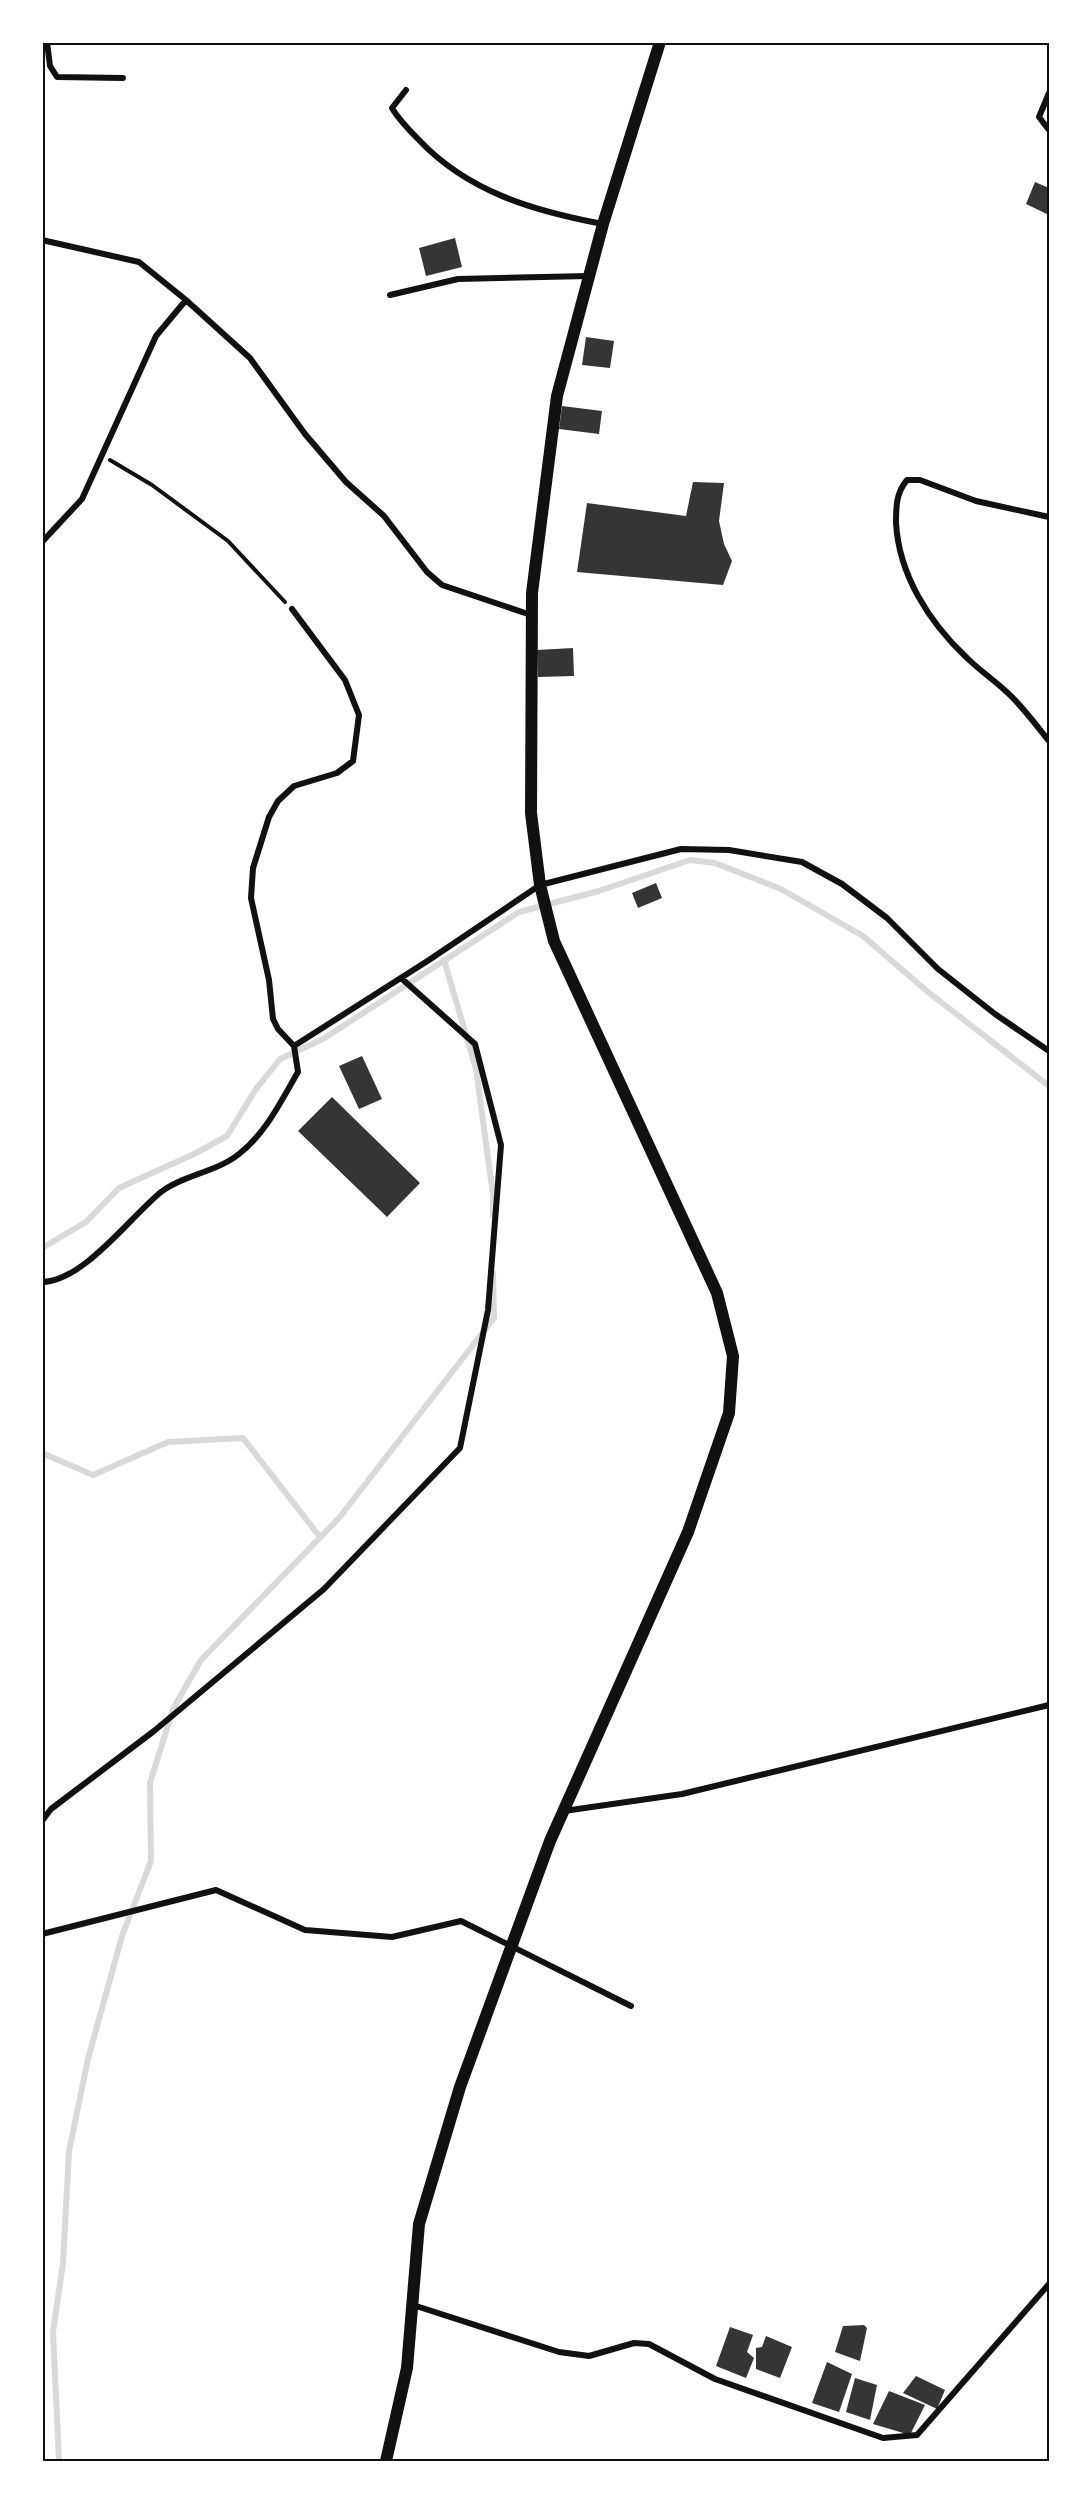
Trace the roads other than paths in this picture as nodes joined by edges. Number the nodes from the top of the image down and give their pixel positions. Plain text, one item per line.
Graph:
1 (47, 42) edge
2 (660, 42) edge
3 (123, 78) dead end
4 (406, 90) dead end
5 (1049, 93) edge
6 (1049, 130) edge
7 (603, 224) junction
8 (42, 240) edge
9 (590, 276) junction
10 (390, 296) dead end
11 (186, 300) junction
12 (1049, 517) edge
13 (42, 542) edge
14 (292, 609) road end
15 (531, 615) junction
16 (1049, 741) edge
17 (541, 889) junction
18 (401, 979) junction
19 (294, 1046) junction
20 (1049, 1051) edge
21 (42, 1282) edge
22 (1049, 1705) edge
23 (564, 1811) junction
24 (42, 1821) edge
25 (42, 1934) edge
26 (511, 1947) junction
27 (631, 2006) dead end
28 (1049, 2284) edge
29 (412, 2304) junction
30 (386, 2461) edge

1 - 3 street
2 - 7 main road
4 - 7 street
5 - 6 street
7 - 9 main road
8 - 11 street
9 - 10 street
9 - 15 main road
11 - 13 street
11 - 15 street
12 - 16 street
14 - 19 street
15 - 17 main road
17 - 18 street
17 - 20 street
17 - 23 main road
18 - 19 street
18 - 24 street
19 - 21 street
22 - 23 street
23 - 26 main road
25 - 26 street
26 - 27 street
26 - 29 main road
28 - 29 street
29 - 30 main road

